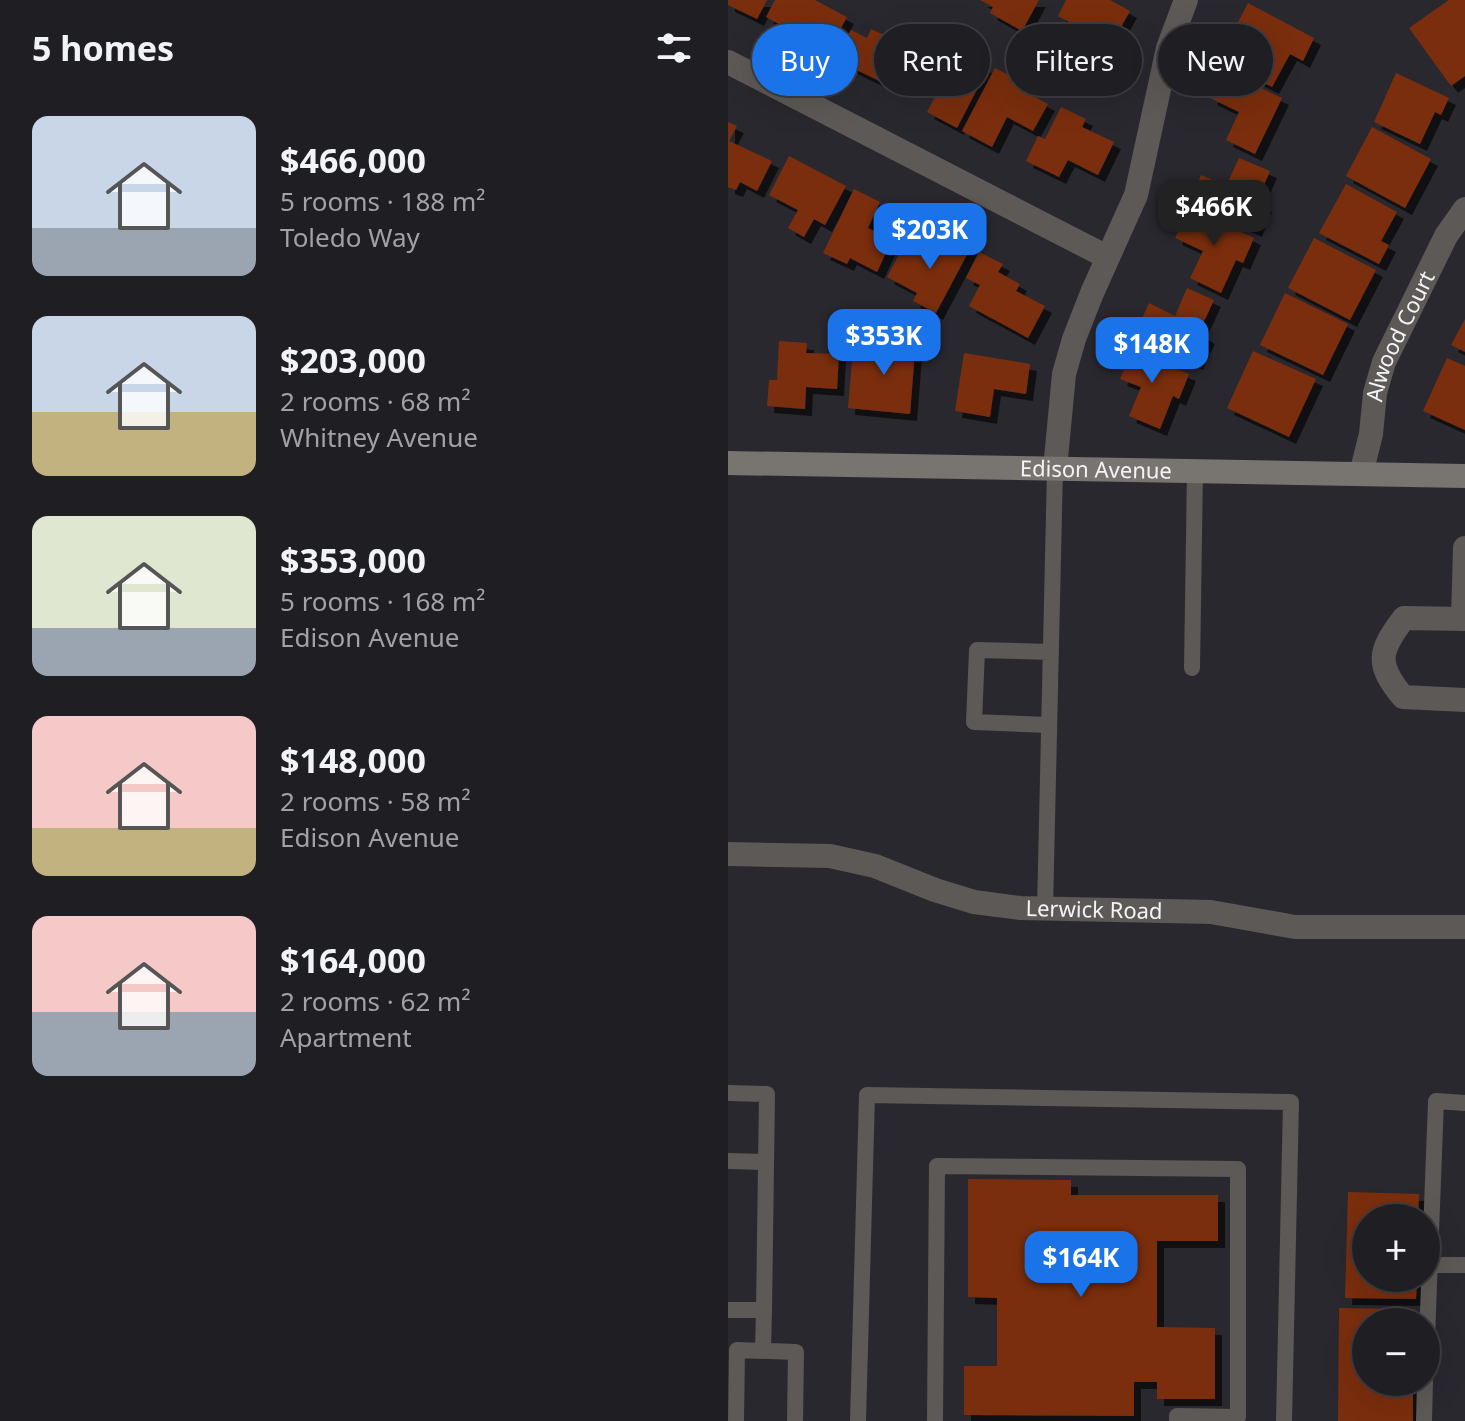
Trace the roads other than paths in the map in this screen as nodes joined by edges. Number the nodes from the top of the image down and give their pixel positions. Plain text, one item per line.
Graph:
1 (1186, 0) edge
2 (728, 62) edge
3 (1465, 209) edge
4 (1107, 257) junction
5 (728, 463) edge
6 (1055, 469) junction
7 (1195, 471) junction
8 (1361, 474) junction
9 (1465, 476) edge
10 (1465, 548) edge
11 (1464, 619) edge
12 (1051, 652) junction
13 (1192, 668) dead end
14 (1465, 700) edge
15 (1049, 725) junction
16 (728, 854) edge
17 (1045, 909) junction
18 (1465, 927) edge
19 (728, 1093) edge
20 (1465, 1103) edge
21 (728, 1161) edge
22 (766, 1162) junction
23 (1432, 1204) edge
24 (1440, 1265) edge
25 (1465, 1265) edge
26 (728, 1310) edge
27 (764, 1310) junction
28 (763, 1350) junction
29 (1425, 1396) edge
30 (736, 1421) edge
31 (795, 1421) edge
32 (858, 1421) edge
33 (935, 1421) edge
34 (1177, 1421) edge
35 (1284, 1421) edge
36 (1424, 1421) edge

1 - 4 street
2 - 4 street
3 - 8 street, Alwood Court
4 - 6 street
5 - 6 street, Edison Avenue
6 - 7 street, Edison Avenue
6 - 12 lane
7 - 8 street, Edison Avenue
7 - 13 lane
8 - 9 street, Edison Avenue
10 - 11 street
11 - 14 street
12 - 15 lane
12 - 15 lane
15 - 17 lane
16 - 17 street, Lerwick Road
17 - 18 street, Lerwick Road
19 - 22 lane
20 - 23 lane
21 - 22 lane
22 - 27 lane
24 - 25 lane
26 - 27 lane
27 - 28 lane
28 - 30 lane
28 - 31 lane
29 - 36 lane
32 - 35 lane
33 - 34 lane

